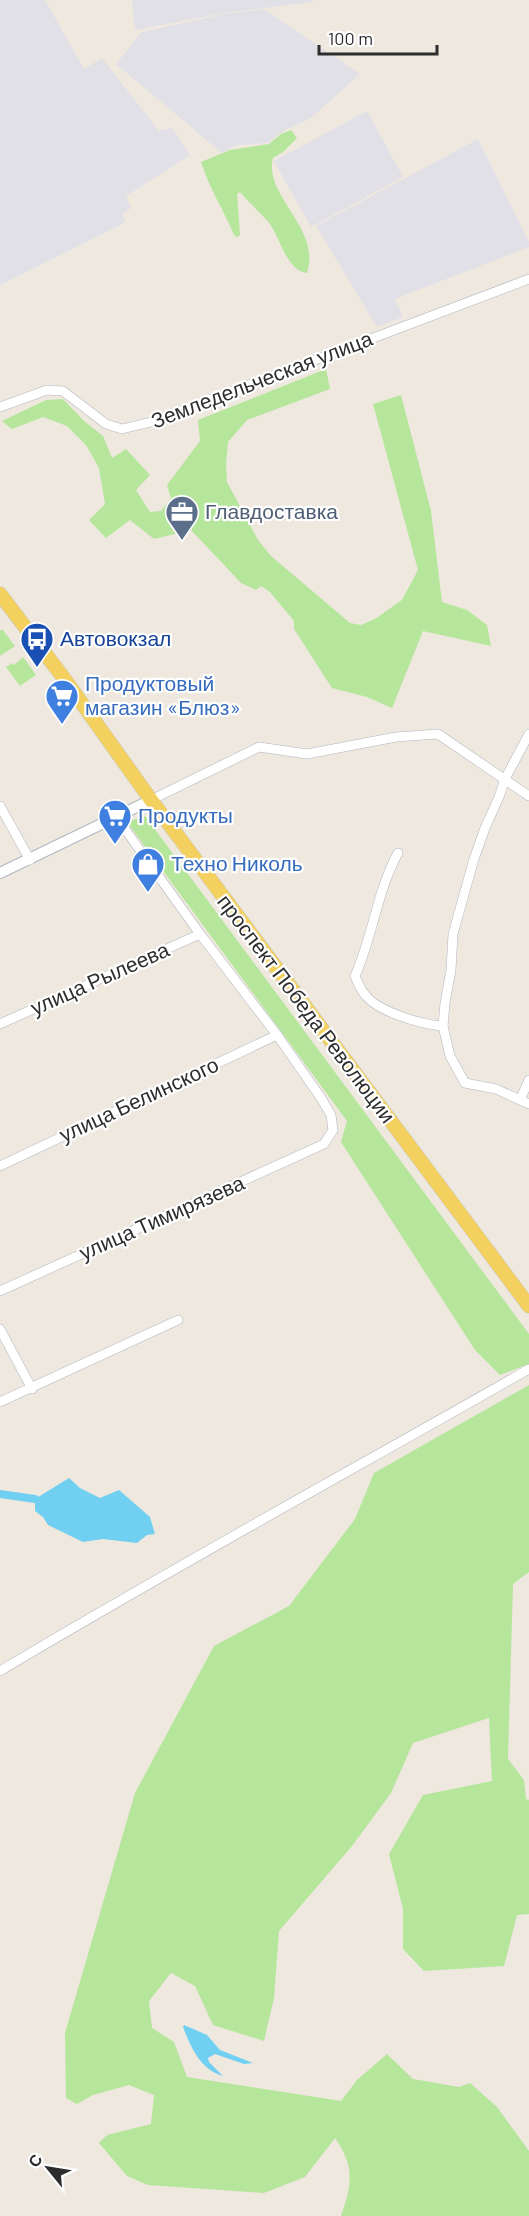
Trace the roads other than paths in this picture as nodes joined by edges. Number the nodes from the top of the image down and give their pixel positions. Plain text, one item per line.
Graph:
1 (529, 279) edge
2 (0, 407) edge
3 (0, 594) edge
4 (529, 734) edge
5 (505, 778) junction
6 (529, 796) edge
7 (151, 800) junction
8 (0, 806) edge
9 (117, 818) junction
10 (398, 853) dead end
11 (30, 860) junction
12 (0, 873) edge
13 (200, 934) junction
14 (0, 1024) edge
15 (443, 1026) junction
16 (277, 1035) junction
17 (529, 1080) edge
18 (525, 1102) edge
19 (0, 1166) edge
20 (0, 1291) edge
21 (529, 1306) edge
22 (178, 1320) dead end
23 (0, 1329) edge
24 (529, 1369) edge
25 (32, 1389) junction
26 (0, 1402) edge
27 (0, 1671) edge

1 - 2 street, Земледельческая улица
3 - 7 main road, проспект Победа Революции
4 - 5 street
5 - 6 street
5 - 7 street
5 - 15 street
7 - 9 street
7 - 21 main road, проспект Победа Революции
8 - 11 street
9 - 11 street
9 - 13 street
10 - 15 street
11 - 12 street
13 - 14 street, улица Рылеева
13 - 16 street
15 - 18 street
16 - 19 street, улица Белинского
16 - 20 street, улица Тимирязева
17 - 18 street
22 - 25 street
23 - 25 street
24 - 27 street
25 - 26 street

